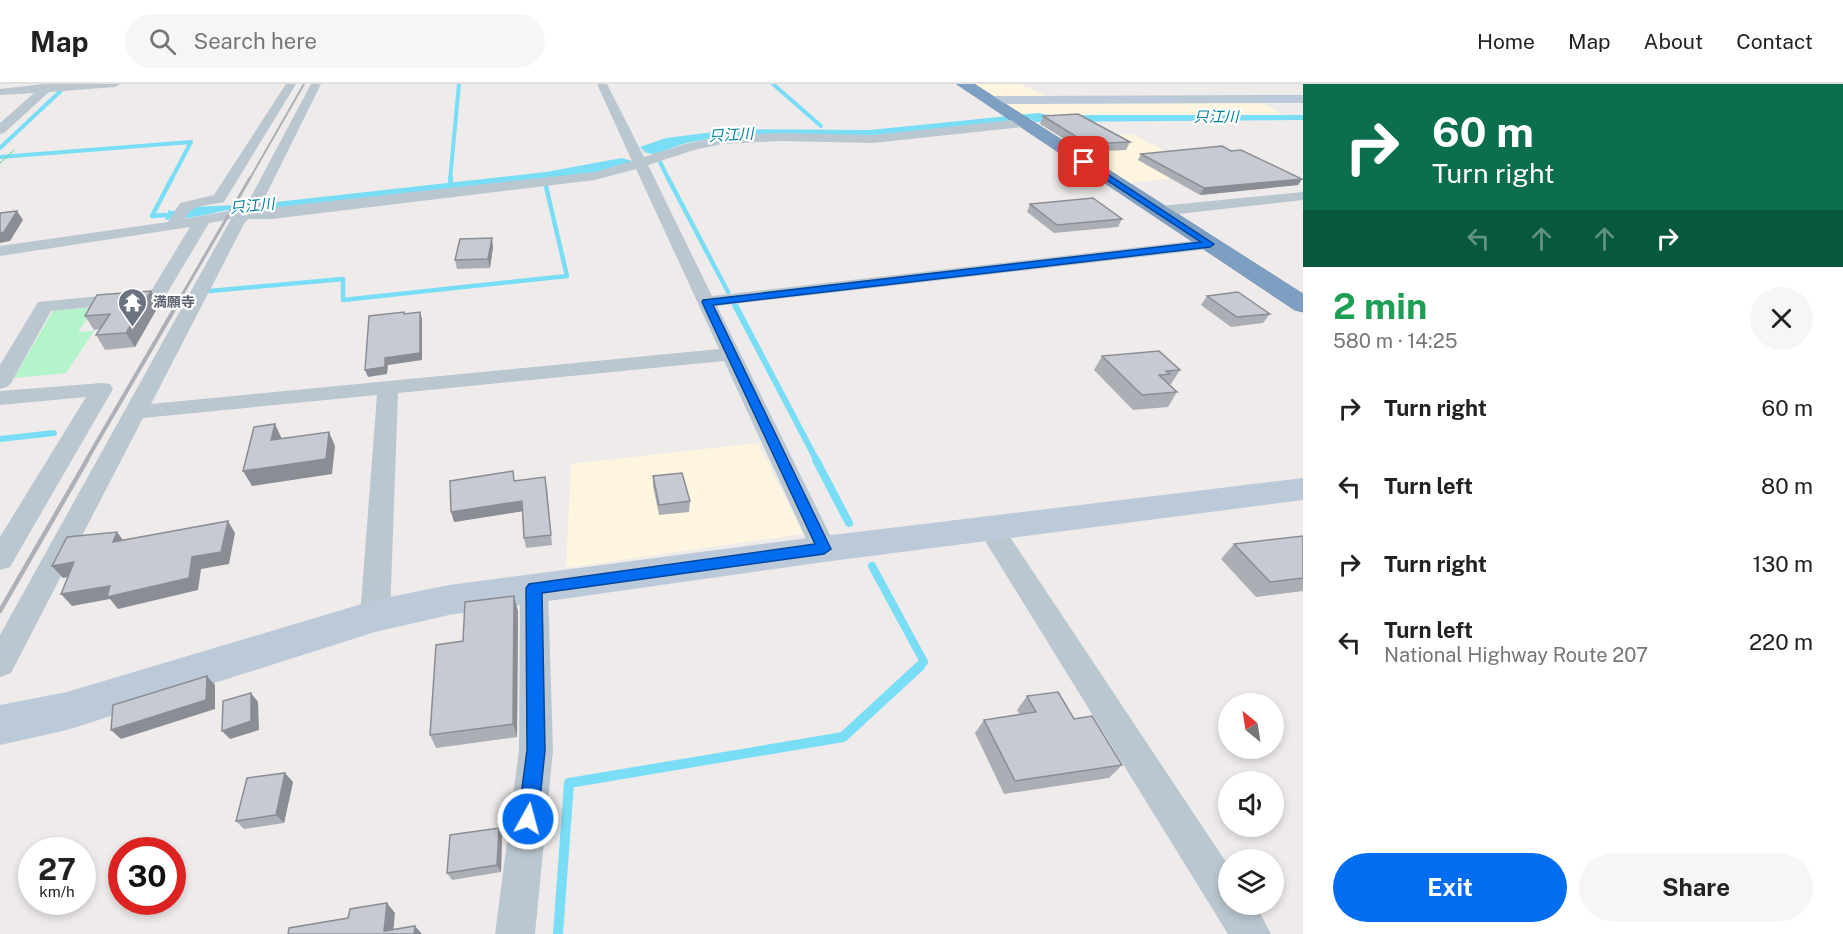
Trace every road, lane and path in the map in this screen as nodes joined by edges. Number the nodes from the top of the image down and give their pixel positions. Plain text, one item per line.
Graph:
1 (115, 84) edge
2 (291, 84) edge
3 (316, 84) edge
4 (602, 84) edge
5 (964, 84) edge
6 (57, 87) edge
7 (0, 92) edge
8 (1303, 99) edge
9 (989, 100) junction
10 (1016, 118) junction
11 (0, 130) edge
12 (13, 152) dead end
13 (638, 158) junction
14 (0, 163) edge
15 (1303, 196) edge
16 (252, 208) junction
17 (1160, 211) junction
18 (178, 218) junction
19 (202, 221) junction
20 (1210, 244) junction
21 (0, 251) edge
22 (706, 302) junction
23 (1303, 305) edge
24 (731, 354) junction
25 (0, 383) edge
26 (388, 387) junction
27 (0, 398) edge
28 (135, 412) junction
29 (1303, 489) edge
30 (991, 529) junction
31 (824, 549) junction
32 (0, 560) edge
33 (534, 588) junction
34 (375, 616) junction
35 (0, 664) edge
36 (0, 725) edge
37 (1218, 883) edge
38 (1239, 915) edge
39 (515, 934) edge
40 (1251, 934) edge

1 - 6 street
2 - 18 street
3 - 16 street
4 - 13 street
5 - 9 highway
6 - 7 street
6 - 11 street
8 - 9 street
9 - 10 highway
10 - 13 street
10 - 17 highway
12 - 14 path
13 - 16 street
13 - 22 street
15 - 17 street
16 - 19 street
16 - 28 street
17 - 20 highway
18 - 19 street
18 - 21 street
19 - 25 street
20 - 22 street
20 - 23 highway
22 - 24 street
24 - 26 street
24 - 31 street
26 - 28 street
26 - 34 street
27 - 32 street
28 - 35 street
29 - 30 street
30 - 31 street
30 - 37 street
31 - 33 street
33 - 34 street
33 - 39 street
34 - 36 street
38 - 40 street

